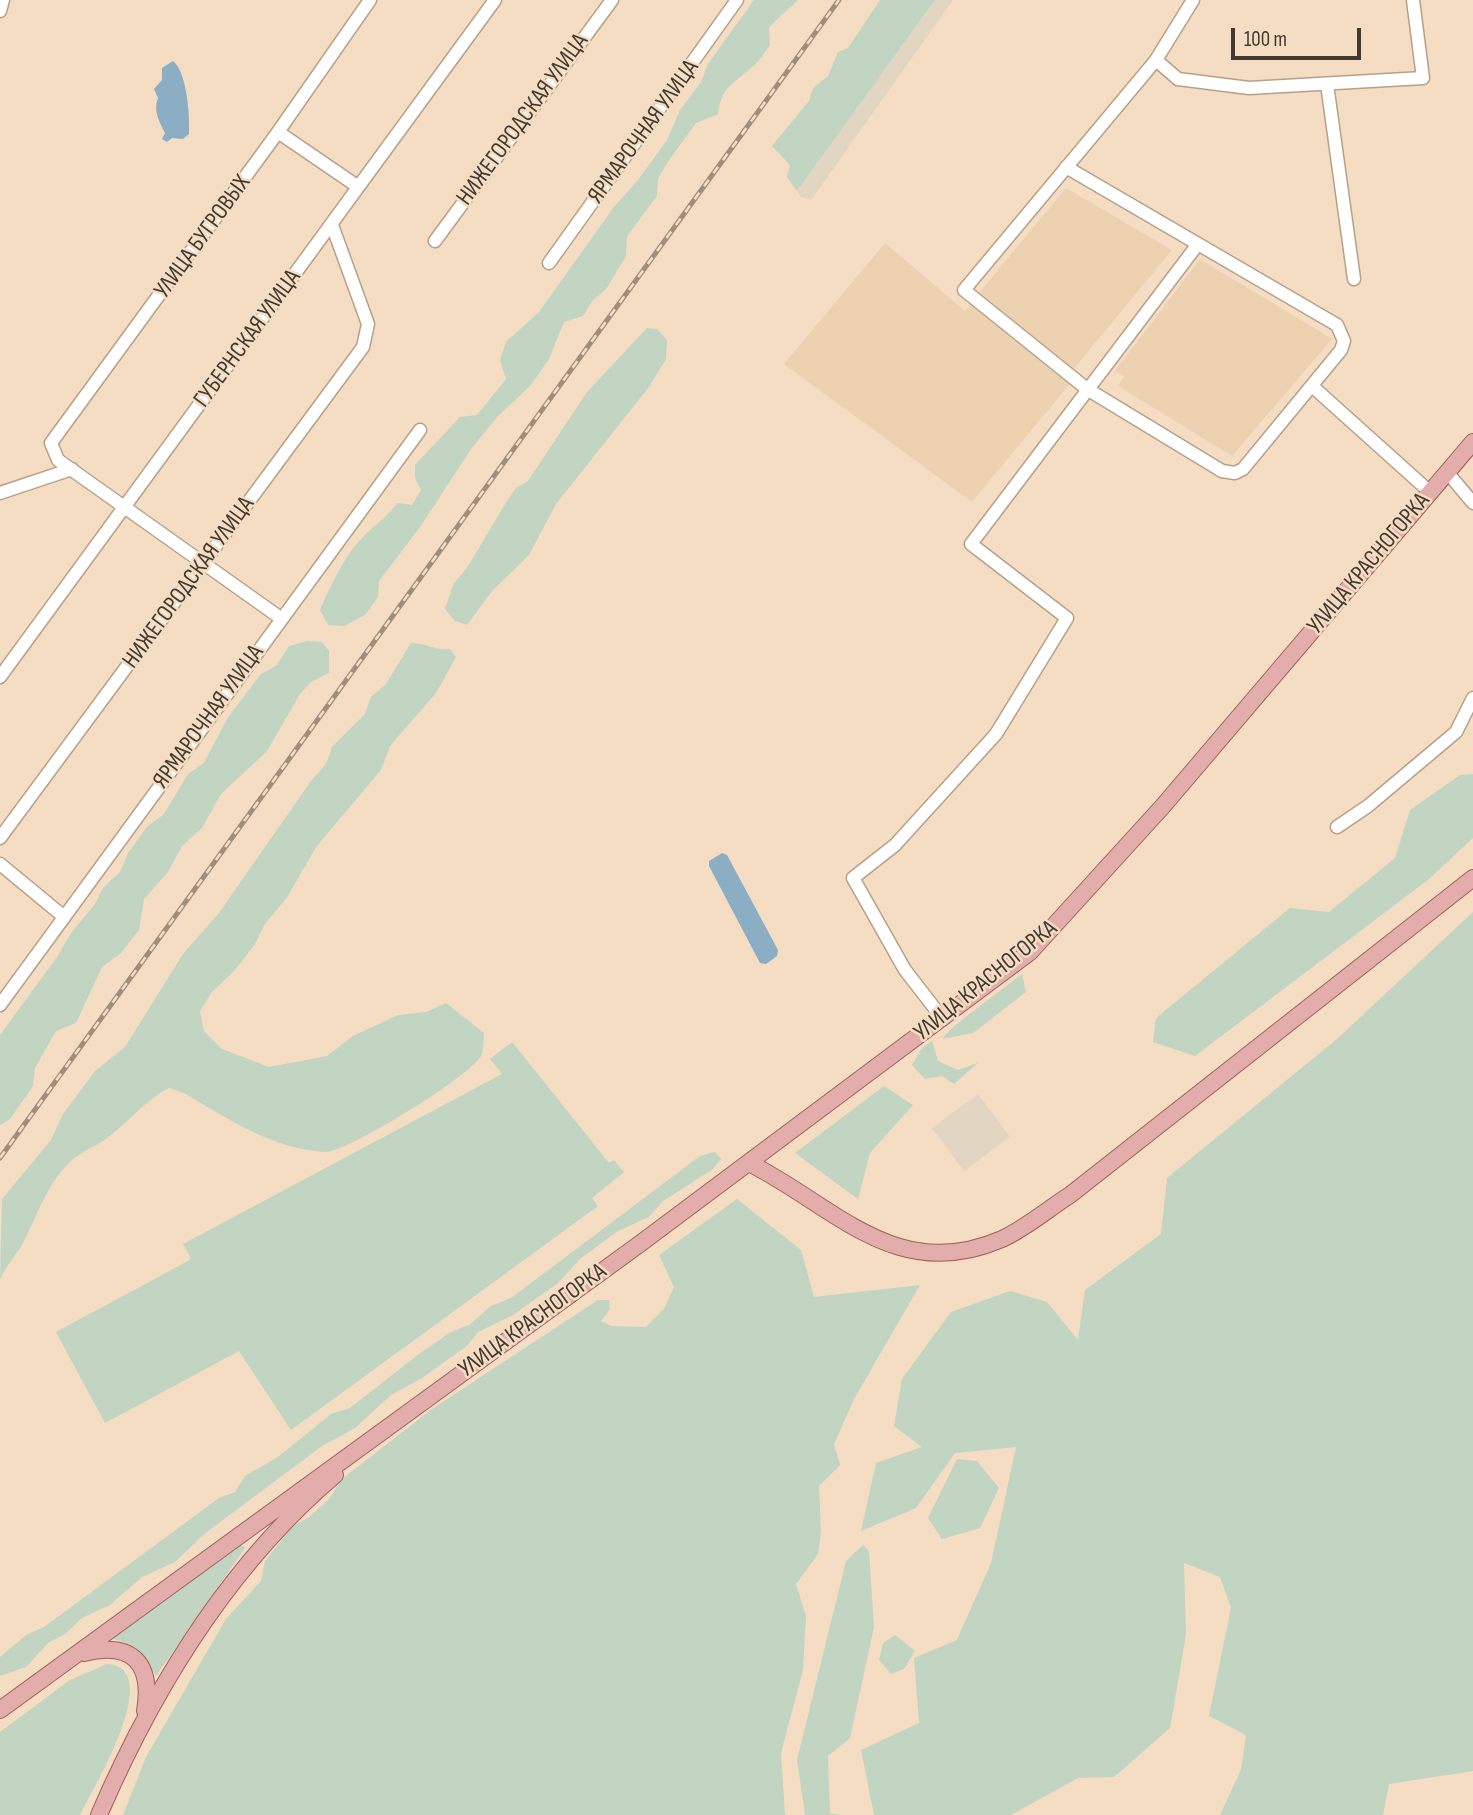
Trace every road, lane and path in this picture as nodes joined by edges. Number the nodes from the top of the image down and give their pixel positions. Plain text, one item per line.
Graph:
1 (3, 0) edge
2 (370, 0) edge
3 (495, 0) edge
4 (612, 0) edge
5 (737, 0) edge
6 (1194, 0) edge
7 (1413, 0) edge
8 (0, 11) edge
9 (1156, 60) junction
10 (1327, 83) junction
11 (278, 132) junction
12 (1066, 167) junction
13 (357, 186) junction
14 (332, 225) junction
15 (435, 241) dead end
16 (1198, 244) junction
17 (549, 263) dead end
18 (1354, 279) dead end
19 (1312, 386) junction
20 (1087, 389) junction
21 (420, 430) dead end
22 (1473, 442) edge
23 (72, 469) junction
24 (1447, 472) junction
25 (1430, 492) junction
26 (0, 493) edge
27 (1473, 503) edge
28 (125, 506) junction
29 (203, 564) junction
30 (282, 619) junction
31 (0, 677) edge
32 (1473, 698) edge
33 (1337, 827) dead end
34 (0, 838) edge
35 (0, 864) edge
36 (1473, 878) edge
37 (63, 916) junction
38 (0, 1005) edge
39 (943, 1019) junction
40 (749, 1163) junction
41 (404, 1416) junction
42 (78, 1655) junction
43 (0, 1710) edge
44 (143, 1720) junction
45 (99, 1815) edge

1 - 8 street
2 - 11 street, УЛИЦА БУГРОВЫХ
3 - 13 street, ГУБЕРНСКАЯ УЛИЦА
4 - 15 street, НИЖЕГОРОДСКАЯ УЛИЦА
5 - 17 street, ЯРМАРОЧНАЯ УЛИЦА
6 - 9 street
7 - 10 street
9 - 10 street
9 - 12 street
10 - 18 street
11 - 13 street
11 - 23 street, УЛИЦА БУГРОВЫХ
12 - 16 street
12 - 20 street
13 - 14 street, ГУБЕРНСКАЯ УЛИЦА
14 - 28 street, ГУБЕРНСКАЯ УЛИЦА
14 - 29 street, НИЖЕГОРОДСКАЯ УЛИЦА
16 - 19 street
16 - 20 street
19 - 20 street
19 - 25 street
20 - 39 street
21 - 30 street, ЯРМАРОЧНАЯ УЛИЦА
22 - 24 main road, УЛИЦА КРАСНОГОРКА
23 - 26 street
23 - 28 street
24 - 25 main road, УЛИЦА КРАСНОГОРКА
24 - 27 street
25 - 39 main road, УЛИЦА КРАСНОГОРКА
28 - 29 street
28 - 31 street, ГУБЕРНСКАЯ УЛИЦА
29 - 30 street
29 - 34 street, НИЖЕГОРОДСКАЯ УЛИЦА
30 - 37 street, ЯРМАРОЧНАЯ УЛИЦА
32 - 33 street
35 - 37 street
36 - 40 main road
37 - 38 street, ЯРМАРОЧНАЯ УЛИЦА
39 - 40 main road, УЛИЦА КРАСНОГОРКА
40 - 41 main road, УЛИЦА КРАСНОГОРКА
41 - 42 main road
41 - 44 main road
42 - 43 main road
42 - 44 main road
44 - 45 main road

